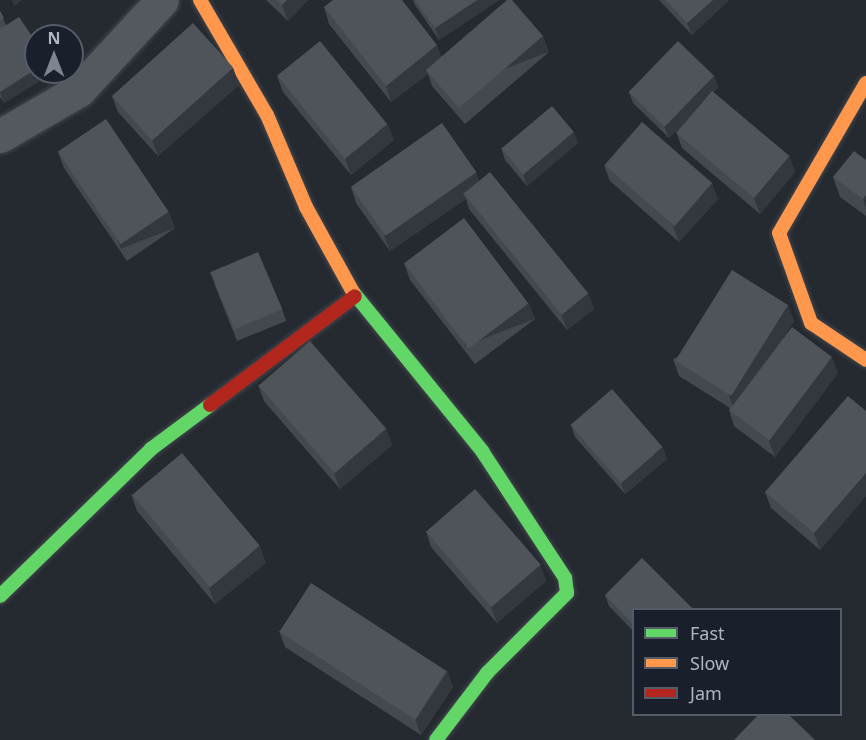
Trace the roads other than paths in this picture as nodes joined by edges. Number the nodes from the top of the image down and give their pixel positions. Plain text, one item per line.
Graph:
1 (162, 0) edge
2 (200, 0) edge
3 (866, 83) edge
4 (0, 136) edge
5 (355, 296) junction
6 (866, 360) edge
7 (0, 596) edge
8 (436, 740) edge

1 - 4 street
2 - 5 street
3 - 6 street
5 - 7 street
5 - 8 street

